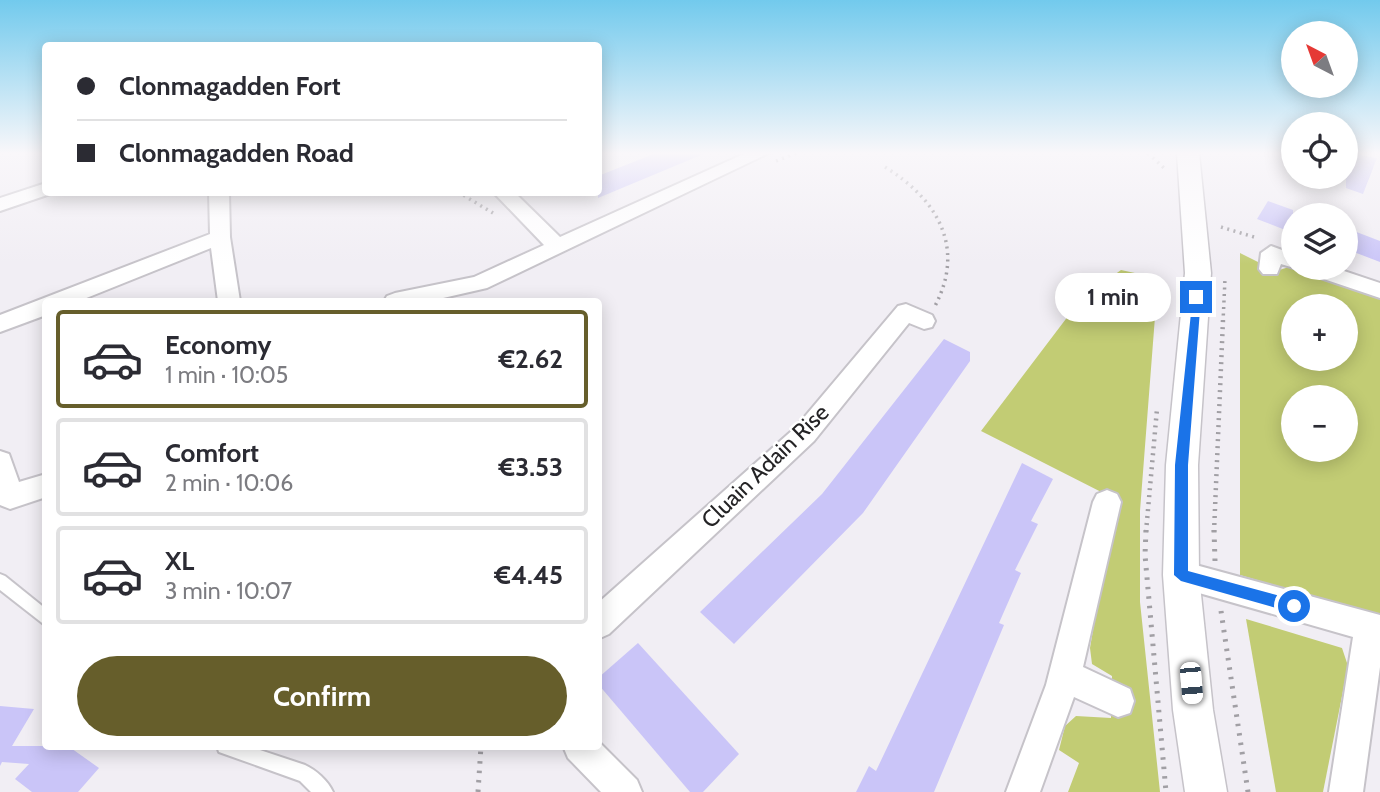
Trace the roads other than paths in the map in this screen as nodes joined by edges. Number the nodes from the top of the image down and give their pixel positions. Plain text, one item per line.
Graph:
1 (42, 190) edge
2 (680, 190) edge
3 (1191, 190) edge
4 (219, 196) edge
5 (506, 196) edge
6 (0, 205) edge
7 (220, 237) junction
8 (558, 247) junction
9 (1281, 257) edge
10 (1270, 269) dead end
11 (1348, 280) edge
12 (1380, 291) edge
13 (66, 298) edge
14 (229, 298) edge
15 (409, 298) edge
16 (42, 308) edge
17 (924, 321) road end
18 (0, 324) edge
19 (0, 462) edge
20 (42, 486) edge
21 (1107, 502) dead end
22 (1181, 575) junction
23 (0, 581) edge
24 (42, 616) edge
25 (602, 620) edge
26 (1375, 628) edge
27 (1066, 676) junction
28 (1118, 701) dead end
29 (236, 750) edge
30 (584, 750) edge
31 (324, 792) edge
32 (625, 792) edge
33 (1023, 792) edge
34 (1206, 792) edge
35 (1346, 792) edge

1 - 6 street
2 - 8 street
3 - 22 street
4 - 7 street
5 - 8 street
7 - 13 street
7 - 14 street
8 - 15 street
9 - 10 street
11 - 12 street
16 - 18 street
17 - 25 street, Cluain Adain Rise
19 - 20 street
21 - 27 street
22 - 26 street
22 - 34 street
23 - 24 lane
26 - 35 street
27 - 28 street
27 - 33 street
29 - 31 lane
30 - 32 street

